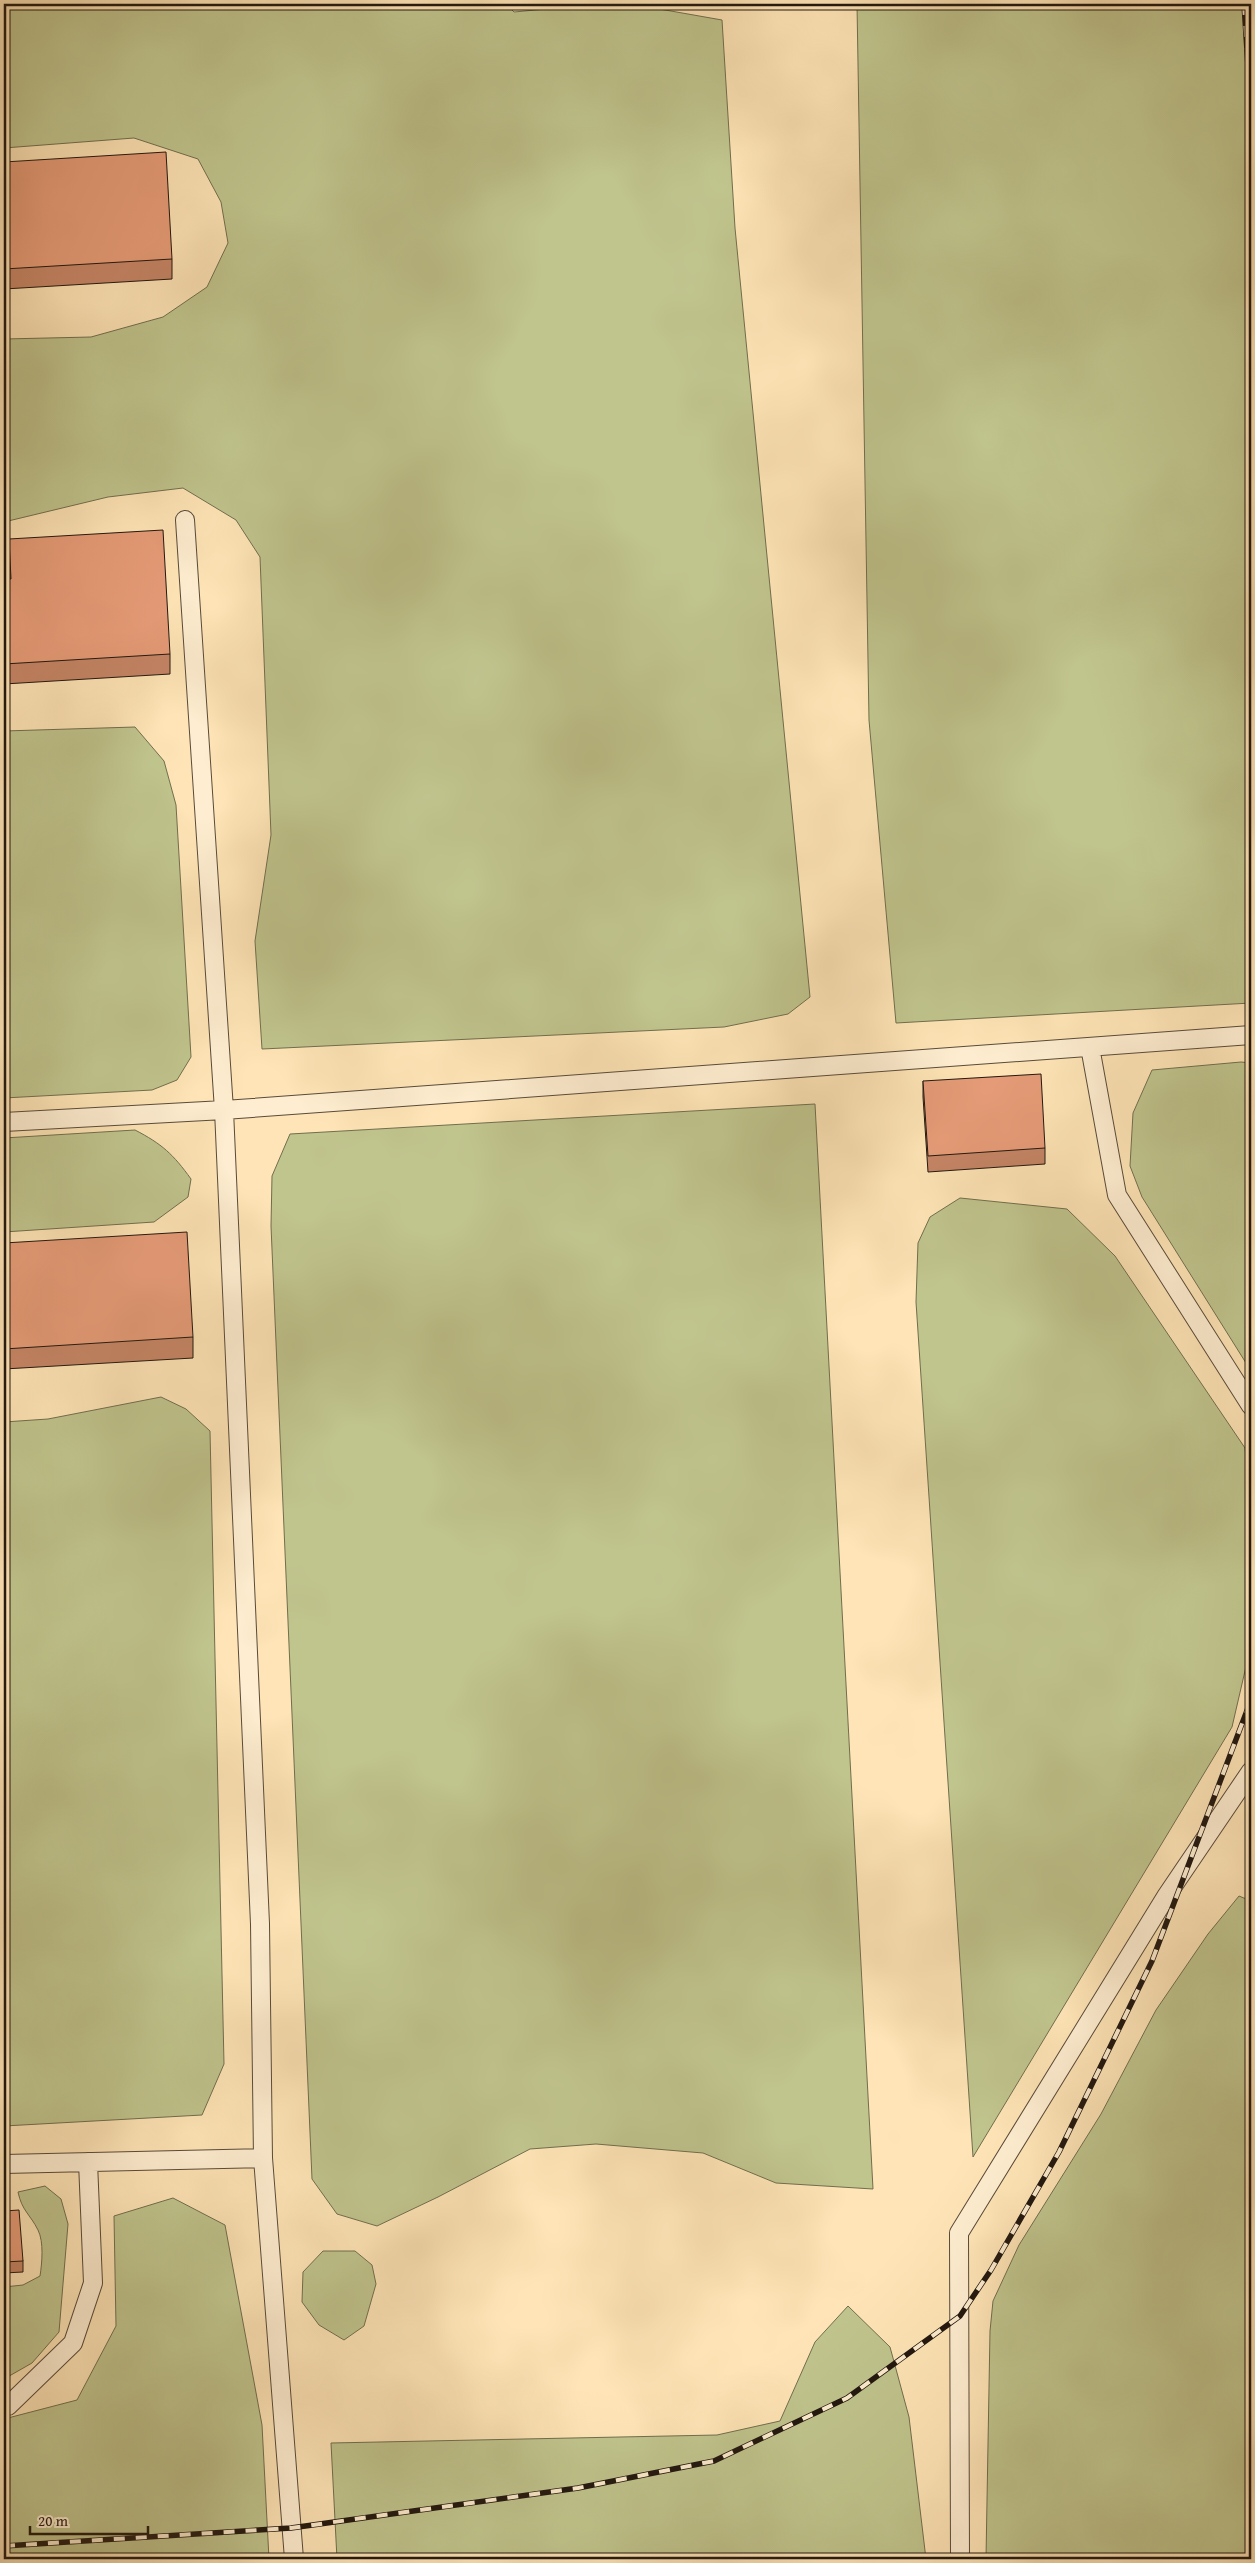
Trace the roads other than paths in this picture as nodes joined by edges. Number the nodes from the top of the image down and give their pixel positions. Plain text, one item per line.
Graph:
1 (185, 520) dead end
2 (1251, 1035) edge
3 (1090, 1047) junction
4 (224, 1110) junction
5 (4, 1122) edge
6 (1251, 1406) edge
7 (1251, 1770) edge
8 (263, 2158) junction
9 (88, 2162) junction
10 (4, 2164) edge
11 (4, 2406) edge
12 (294, 2559) edge
13 (960, 2559) edge

1 - 4 lane
2 - 3 lane
3 - 4 lane
3 - 6 lane
4 - 5 lane
4 - 8 lane
7 - 13 lane
8 - 9 lane
8 - 12 lane
9 - 10 lane
9 - 11 lane

